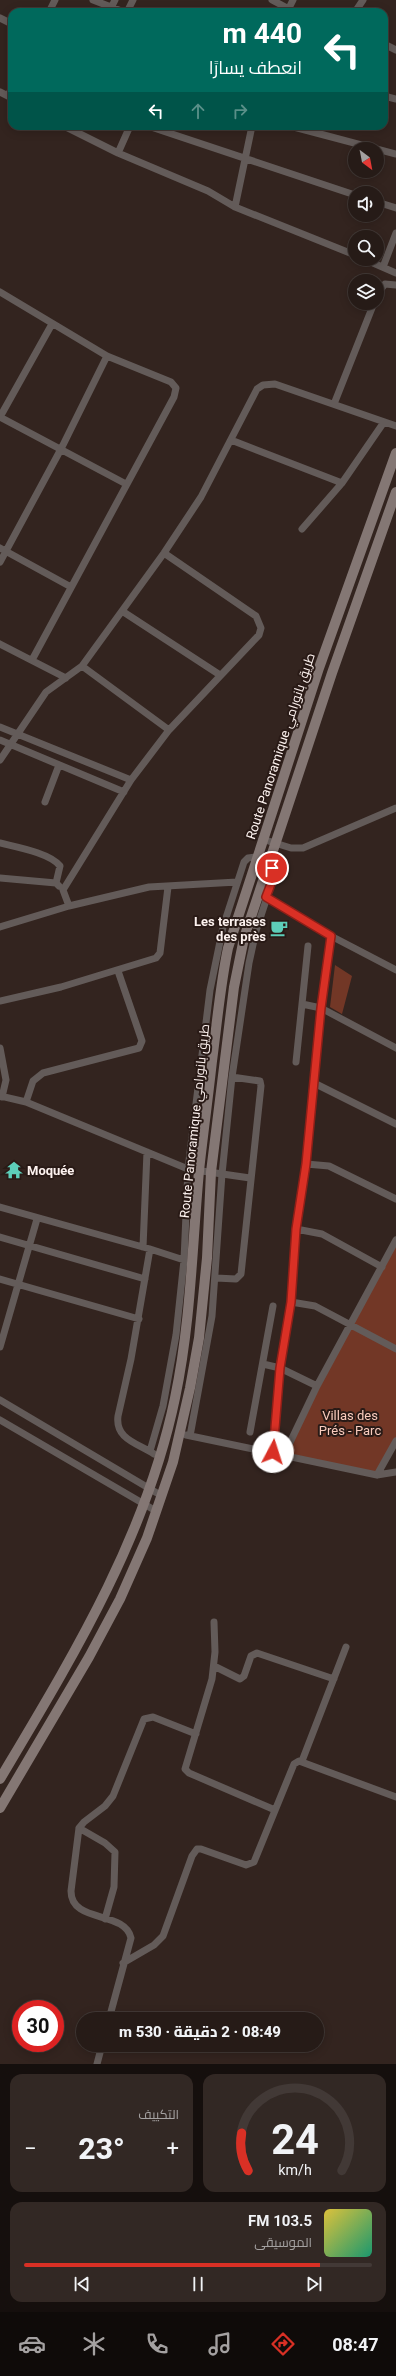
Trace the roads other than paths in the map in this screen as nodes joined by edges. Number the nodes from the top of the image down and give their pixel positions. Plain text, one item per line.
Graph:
1 (93, 0) edge
2 (272, 0) edge
3 (107, 8) edge
4 (285, 8) edge
5 (73, 130) edge
6 (128, 130) edge
7 (160, 130) edge
8 (251, 130) edge
9 (305, 130) edge
10 (118, 153) junction
11 (396, 154) edge
12 (244, 158) junction
13 (348, 193) edge
14 (384, 204) edge
15 (235, 207) junction
16 (396, 208) edge
17 (396, 233) edge
18 (348, 252) edge
19 (383, 267) joint
20 (396, 272) edge
21 (384, 285) edge
22 (396, 285) edge
23 (0, 292) edge
24 (371, 310) edge
25 (52, 324) junction
26 (107, 356) junction
27 (334, 404) junction
28 (0, 417) edge
29 (384, 422) junction
30 (395, 424) edge
31 (231, 440) junction
32 (61, 449) junction
33 (396, 452) edge
34 (126, 484) junction
35 (342, 484) junction
36 (396, 492) edge
37 (302, 529) dead end
38 (3, 550) edge
39 (164, 553) junction
40 (0, 562) edge
41 (71, 587) junction
42 (122, 611) junction
43 (0, 644) edge
44 (32, 660) junction
45 (82, 666) junction
46 (220, 675) junction
47 (66, 678) junction
48 (0, 727) edge
49 (169, 730) junction
50 (18, 735) junction
51 (0, 740) edge
52 (11, 745) junction
53 (0, 760) edge
54 (59, 765) junction
55 (131, 780) junction
56 (124, 792) junction
57 (46, 802) dead end
58 (396, 808) edge
59 (262, 839) junction
60 (0, 843) edge
61 (274, 843) junction
62 (256, 857) junction
63 (268, 862) junction
64 (0, 878) edge
65 (237, 882) junction
66 (56, 883) junction
67 (168, 886) junction
68 (63, 890) junction
69 (266, 897) junction
70 (69, 906) junction
71 (0, 927) edge
72 (331, 936) junction
73 (308, 946) dead end
74 (396, 970) edge
75 (118, 971) junction
76 (1, 999) edge
77 (302, 1004) junction
78 (321, 1008) junction
79 (0, 1048) edge
80 (396, 1048) edge
81 (296, 1062) dead end
82 (232, 1077) junction
83 (314, 1083) junction
84 (1, 1097) edge
85 (26, 1102) junction
86 (396, 1124) edge
87 (147, 1152) junction
88 (306, 1164) junction
89 (188, 1170) junction
90 (199, 1171) junction
91 (211, 1172) junction
92 (222, 1174) junction
93 (250, 1178) junction
94 (396, 1199) edge
95 (0, 1207) edge
96 (37, 1219) junction
97 (296, 1229) junction
98 (0, 1237) edge
99 (396, 1240) edge
100 (29, 1245) junction
101 (146, 1248) junction
102 (184, 1260) junction
103 (382, 1267) junction
104 (216, 1278) junction
105 (0, 1279) edge
106 (145, 1279) junction
107 (18, 1285) junction
108 (291, 1302) junction
109 (273, 1306) dead end
110 (139, 1319) junction
111 (351, 1324) junction
112 (0, 1347) edge
113 (396, 1349) edge
114 (263, 1364) junction
115 (280, 1368) junction
116 (317, 1386) junction
117 (0, 1400) edge
118 (0, 1420) edge
119 (250, 1432) dead end
120 (180, 1433) junction
121 (190, 1436) junction
122 (274, 1440) junction
123 (396, 1441) edge
124 (289, 1444) junction
125 (150, 1452) junction
126 (273, 1452) junction
127 (284, 1455) junction
128 (160, 1457) junction
129 (396, 1472) edge
130 (377, 1475) junction
131 (150, 1489) junction
132 (162, 1496) junction
133 (145, 1505) junction
134 (156, 1511) junction
135 (214, 1622) dead end
136 (346, 1647) dead end
137 (214, 1666) junction
138 (334, 1678) junction
139 (196, 1734) junction
140 (302, 1760) junction
141 (0, 1779) edge
142 (396, 1797) edge
143 (0, 1808) edge
144 (275, 1810) junction
145 (79, 1828) junction
146 (105, 1919) junction
147 (123, 1963) junction
148 (111, 2012) edge
149 (100, 2052) edge
150 (97, 2064) edge

1 - 3 street
2 - 4 street
5 - 10 street
6 - 10 street
7 - 12 street
8 - 12 street
9 - 11 street
10 - 15 street
12 - 13 street
12 - 15 street
14 - 16 street
15 - 18 street
17 - 19 street
19 - 20 street
21 - 22 street
23 - 25 street
24 - 27 street
25 - 26 street
25 - 28 street
26 - 32 street
26 - 34 street
27 - 29 street
27 - 31 street
28 - 32 street
29 - 30 street
29 - 35 street
31 - 35 street
31 - 39 street
32 - 34 street
32 - 38 street
33 - 59 street, Route Panoramique طريق بانورامي
34 - 41 street
35 - 37 street
36 - 61 street, Route Panoramique طريق بانورامي
38 - 40 street
38 - 41 street
39 - 42 street
39 - 46 street
41 - 44 street
42 - 45 street
42 - 46 street
43 - 44 street
44 - 47 street
45 - 47 street
45 - 49 street
46 - 49 street
47 - 50 street
48 - 50 street
49 - 55 street
50 - 52 street
50 - 55 street
51 - 52 street
52 - 53 street
52 - 54 street
54 - 56 street
54 - 57 street
55 - 56 street
56 - 68 street
58 - 61 street
59 - 61 street
59 - 62 street, Route Panoramique طريق بانورامي
60 - 66 street
61 - 63 street, Route Panoramique طريق بانورامي
62 - 65 street
62 - 90 street, Route Panoramique طريق بانورامي
63 - 69 street
63 - 91 street, Route Panoramique طريق بانورامي
64 - 66 street
65 - 67 street
65 - 89 street
66 - 68 street
67 - 70 street
67 - 75 street
68 - 70 street
69 - 72 street
69 - 82 street
70 - 71 street
72 - 74 street
72 - 78 street
73 - 77 street
75 - 76 street
75 - 85 street
77 - 78 street
77 - 81 street
78 - 80 street
78 - 83 street
79 - 84 street
82 - 92 street
82 - 93 street
83 - 86 street
83 - 88 street
84 - 85 street
85 - 87 street
87 - 89 street
87 - 101 street
88 - 94 street
88 - 97 street
89 - 90 street
89 - 102 street
90 - 91 street
90 - 128 street, Route Panoramique طريق بانورامي
91 - 92 street
91 - 120 street, Route Panoramique طريق بانورامي
92 - 93 street
92 - 104 street
93 - 104 street
95 - 96 street
96 - 100 street
96 - 101 street
97 - 103 street
97 - 108 street
98 - 100 street
99 - 103 street
100 - 106 street
100 - 107 street
101 - 102 street
101 - 106 street
102 - 125 street
103 - 111 street
104 - 121 street
105 - 107 street
106 - 110 street
107 - 110 street
107 - 112 street
108 - 111 street
108 - 115 street
109 - 114 street
110 - 125 street
111 - 113 street
111 - 116 street
114 - 115 street
114 - 119 street
115 - 116 street
115 - 122 street
116 - 124 street
117 - 131 street
118 - 133 street
120 - 121 street
120 - 132 street, Route Panoramique طريق بانورامي
121 - 126 street
122 - 124 street
122 - 126 street
123 - 130 street
124 - 127 street
125 - 128 street
126 - 127 street
127 - 130 street
128 - 131 street, Route Panoramique طريق بانورامي
129 - 130 street
131 - 132 street
131 - 133 street, Route Panoramique طريق بانورامي
132 - 134 street, Route Panoramique طريق بانورامي
133 - 134 street
133 - 141 street, Route Panoramique طريق بانورامي
134 - 143 street, Route Panoramique طريق بانورامي
135 - 137 street
136 - 138 street
137 - 138 street
137 - 139 street
138 - 140 street
139 - 144 street
139 - 145 street
140 - 142 street
140 - 144 street
144 - 147 street
145 - 146 street
145 - 146 street
146 - 147 street
147 - 148 street
149 - 150 street

